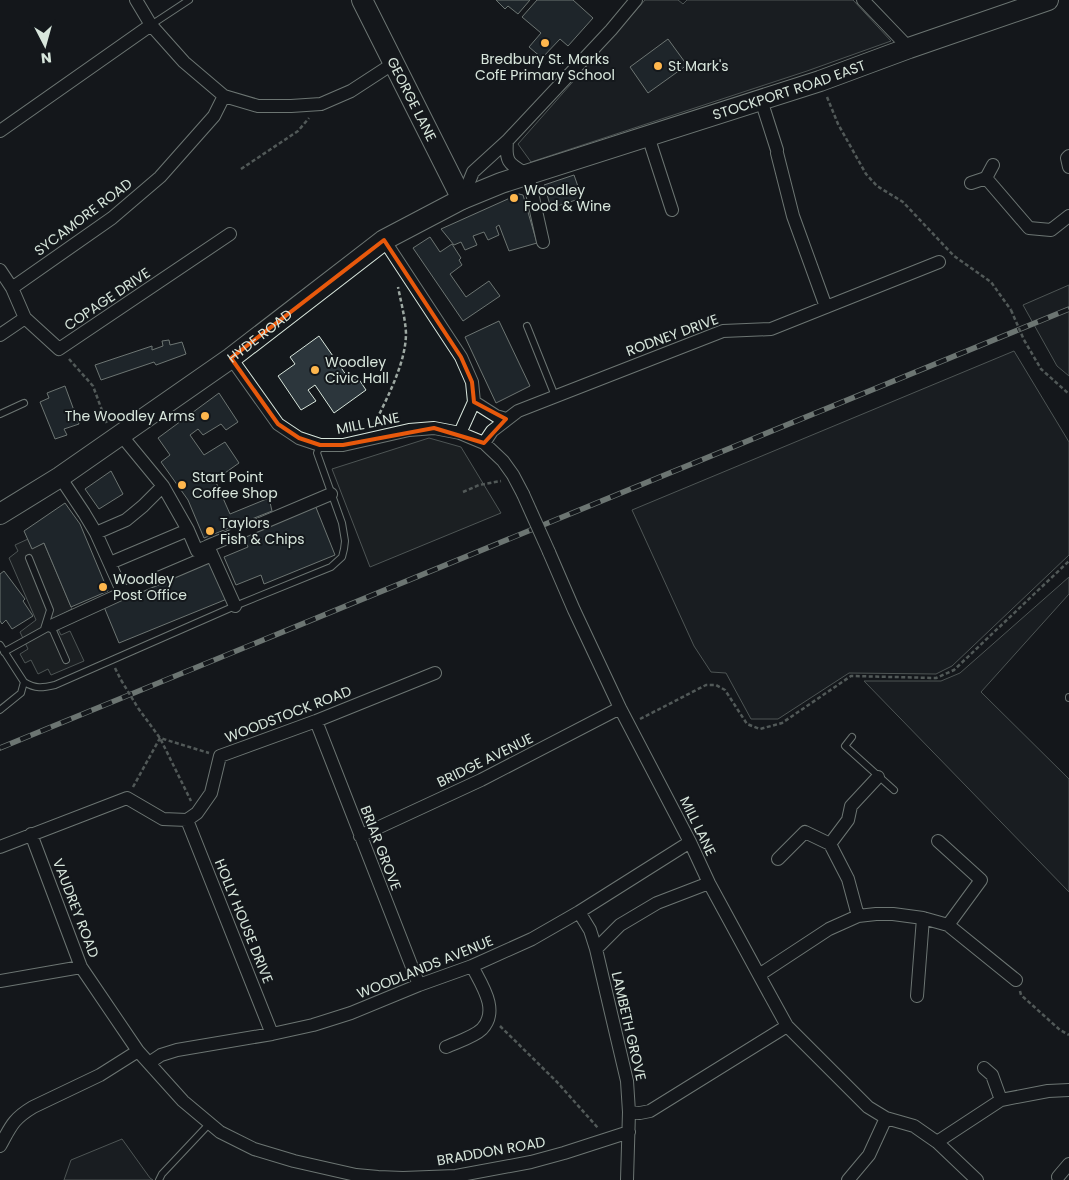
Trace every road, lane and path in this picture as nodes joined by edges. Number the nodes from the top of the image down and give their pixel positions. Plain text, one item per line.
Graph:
1 (136, 0) edge
2 (189, 0) edge
3 (362, 0) edge
4 (636, 0) edge
5 (862, 0) edge
6 (1048, 0) edge
7 (1009, 6) edge
8 (151, 25) junction
9 (909, 48) junction
10 (394, 63) junction
11 (820, 81) junction
12 (224, 96) junction
13 (761, 100) junction
14 (321, 104) junction
15 (0, 131) edge
16 (648, 136) junction
17 (507, 141) junction
18 (1069, 156) edge
19 (994, 165) dead end
20 (1069, 167) edge
21 (241, 169) dead end
22 (528, 175) junction
23 (986, 178) junction
24 (971, 183) dead end
25 (462, 199) junction
26 (672, 210) dead end
27 (1069, 216) edge
28 (230, 234) dead end
29 (384, 240) junction
30 (543, 242) dead end
31 (939, 262) dead end
32 (0, 270) edge
33 (397, 284) dead end
34 (12, 288) junction
35 (826, 307) junction
36 (26, 318) junction
37 (527, 326) dead end
38 (0, 335) edge
39 (59, 349) junction
40 (231, 358) junction
41 (1069, 394) edge
42 (555, 396) junction
43 (474, 402) junction
44 (24, 403) dead end
45 (0, 414) edge
46 (506, 419) junction
47 (460, 433) junction
48 (117, 438) junction
49 (372, 439) junction
50 (484, 443) junction
51 (320, 445) junction
52 (513, 475) junction
53 (60, 477) junction
54 (162, 486) junction
55 (463, 492) dead end
56 (331, 494) junction
57 (0, 514) edge
58 (188, 530) junction
59 (96, 533) junction
60 (210, 551) junction
61 (28, 558) dead end
62 (1069, 560) edge
63 (110, 563) junction
64 (123, 593) junction
65 (234, 606) junction
66 (48, 627) junction
67 (0, 645) edge
68 (4, 652) junction
69 (66, 660) dead end
70 (435, 673) dead end
71 (121, 680) dead end
72 (24, 682) junction
73 (620, 708) junction
74 (0, 710) edge
75 (316, 721) junction
76 (630, 725) junction
77 (852, 736) dead end
78 (160, 738) junction
79 (220, 756) junction
80 (878, 777) junction
81 (894, 790) dead end
82 (127, 798) junction
83 (192, 816) junction
84 (31, 834) junction
85 (360, 836) junction
86 (938, 841) dead end
87 (690, 842) junction
88 (830, 844) junction
89 (0, 847) edge
90 (778, 858) dead end
91 (709, 883) junction
92 (579, 912) junction
93 (858, 916) junction
94 (923, 918) junction
95 (948, 925) junction
96 (596, 949) junction
97 (472, 966) junction
98 (82, 967) junction
99 (758, 975) junction
100 (1016, 980) joint
101 (0, 981) edge
102 (419, 986) junction
103 (917, 996) dead end
104 (488, 1019) junction
105 (787, 1026) junction
106 (272, 1034) junction
107 (1069, 1035) edge
108 (446, 1047) dead end
109 (138, 1051) junction
110 (149, 1064) junction
111 (984, 1068) dead end
112 (1069, 1090) edge
113 (1001, 1100) junction
114 (629, 1112) junction
115 (886, 1118) junction
116 (210, 1123) junction
117 (629, 1132) junction
118 (608, 1139) junction
119 (937, 1142) junction
120 (0, 1146) edge
121 (159, 1180) edge
122 (627, 1180) edge
123 (848, 1180) edge
124 (977, 1180) edge

1 - 8 street
2 - 8 lane
3 - 10 main road, GEORGE LANE
4 - 17 street
5 - 9 street
6 - 7 main road, STOCKPORT ROAD EAST
7 - 9 main road, STOCKPORT ROAD EAST
8 - 12 street
8 - 15 street
9 - 11 main road, STOCKPORT ROAD EAST
10 - 14 street
10 - 25 main road, GEORGE LANE
11 - 13 main road, STOCKPORT ROAD EAST
11 - 41 path, bridge
12 - 14 street
12 - 34 street, SYCAMORE ROAD
13 - 16 main road, STOCKPORT ROAD EAST
13 - 35 street
14 - 21 path
16 - 22 main road, STOCKPORT ROAD EAST
16 - 26 street
17 - 22 street
17 - 25 street
18 - 20 street
19 - 23 street
22 - 25 main road, HYDE ROAD
22 - 30 street
23 - 24 street
23 - 27 street
25 - 29 main road, HYDE ROAD
28 - 39 street, COPAGE DRIVE
29 - 40 main road, HYDE ROAD
29 - 43 street
31 - 35 street, RODNEY DRIVE
32 - 34 street, COPAGE DRIVE
33 - 49 path
34 - 36 street, COPAGE DRIVE
35 - 42 street, RODNEY DRIVE
36 - 38 street
36 - 39 street, COPAGE DRIVE
37 - 42 lane
39 - 48 path
40 - 48 main road, HYDE ROAD
40 - 51 street, MILL LANE
42 - 46 street, RODNEY DRIVE
43 - 46 street
43 - 47 street
44 - 45 lane
46 - 50 street, RODNEY DRIVE
47 - 49 street, MILL LANE
47 - 50 street, MILL LANE
48 - 53 main road, HYDE ROAD
48 - 54 street
49 - 51 street, MILL LANE
50 - 52 street, MILL LANE
51 - 56 lane
52 - 55 path
52 - 73 street, MILL LANE, bridge
53 - 57 main road, HYDE ROAD
53 - 59 street
54 - 58 street
54 - 59 street
56 - 60 street
56 - 65 lane
58 - 60 street
58 - 63 street
59 - 63 street
60 - 64 street
60 - 65 street
61 - 66 lane
62 - 76 path
63 - 64 street
64 - 66 street
65 - 72 lane
66 - 68 lane
66 - 69 lane
67 - 68 lane
68 - 72 lane
70 - 75 street, WOODSTOCK ROAD
71 - 78 path, bridge
72 - 74 lane
73 - 76 street, MILL LANE
73 - 85 street, BRIDGE AVENUE
75 - 79 street, WOODSTOCK ROAD
75 - 85 street, BRIAR GROVE
76 - 87 street, MILL LANE
77 - 80 lane
78 - 79 path
78 - 82 path
78 - 83 path
79 - 83 street, WOODSTOCK ROAD
80 - 81 lane
80 - 88 street
82 - 83 street
82 - 84 street
83 - 106 street, HOLLY HOUSE DRIVE
84 - 89 street
84 - 98 street, VAUDREY ROAD
85 - 102 street, BRIAR GROVE
86 - 95 street
87 - 91 street, MILL LANE
87 - 92 street, WOODLANDS AVENUE
88 - 90 street
88 - 93 street
91 - 96 street
91 - 99 street, MILL LANE
92 - 96 street, LAMBETH GROVE
92 - 97 street, WOODLANDS AVENUE
93 - 94 street
93 - 99 street
94 - 95 street
94 - 103 street
95 - 100 street
96 - 114 street, LAMBETH GROVE
97 - 102 street, WOODLANDS AVENUE
97 - 104 street
98 - 101 street
98 - 109 street, VAUDREY ROAD
99 - 105 street, MILL LANE
100 - 107 path
102 - 106 street, WOODLANDS AVENUE
104 - 108 street
104 - 118 path
105 - 114 street
105 - 115 street, MILL LANE
106 - 110 street, WOODLANDS AVENUE
109 - 110 street, VAUDREY ROAD
109 - 120 street
110 - 116 street, BRADDON ROAD
111 - 113 street
112 - 113 street
113 - 119 street
114 - 117 street, LAMBETH GROVE
115 - 119 street, MILL LANE
115 - 123 street
116 - 118 street, BRADDON ROAD
116 - 121 lane
117 - 118 street, BRADDON ROAD
117 - 122 street, LAMBETH GROVE
119 - 124 street, MILL LANE

